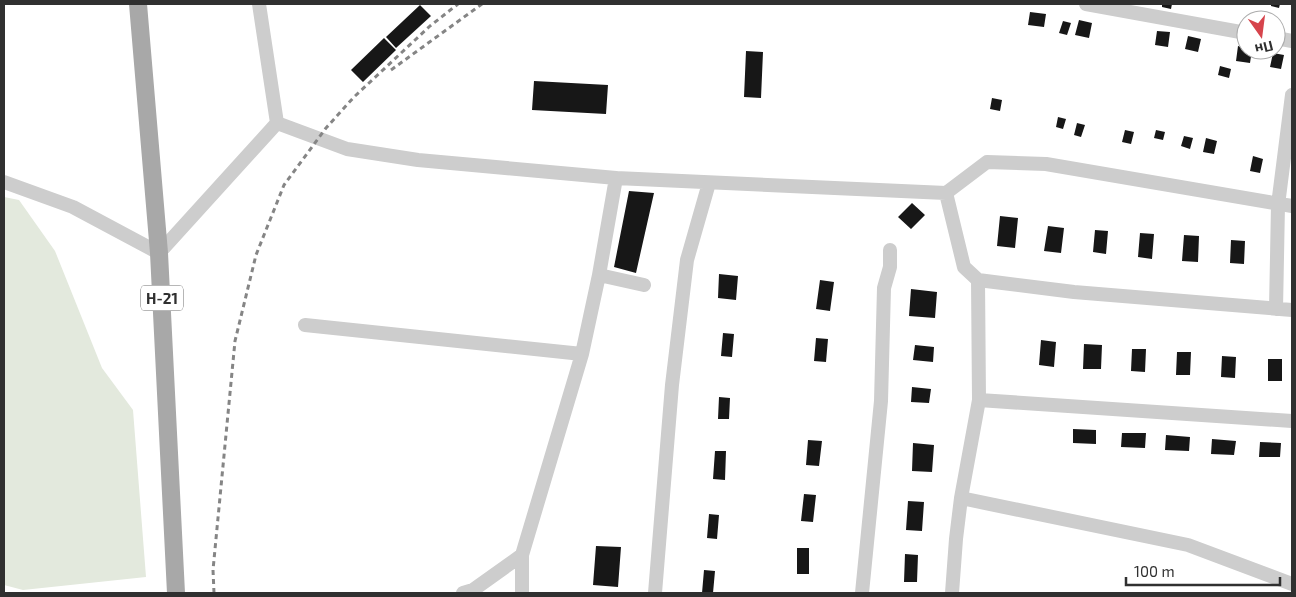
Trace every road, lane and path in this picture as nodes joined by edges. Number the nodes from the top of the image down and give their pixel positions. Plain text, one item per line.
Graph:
1 (138, 4) edge
2 (259, 4) edge
3 (1086, 4) edge
4 (1236, 31) edge
5 (1292, 95) edge
6 (277, 123) junction
7 (616, 178) junction
8 (4, 182) edge
9 (709, 183) junction
10 (946, 193) junction
11 (1285, 206) edge
12 (890, 250) dead end
13 (159, 253) junction
14 (599, 275) junction
15 (978, 280) junction
16 (644, 285) dead end
17 (1276, 309) junction
18 (1292, 310) edge
19 (305, 325) dead end
20 (582, 354) junction
21 (979, 400) junction
22 (1292, 421) edge
23 (961, 498) junction
24 (522, 555) junction
25 (1292, 584) edge
26 (176, 593) edge
27 (463, 593) edge
28 (522, 593) edge
29 (655, 593) edge
30 (862, 593) edge
31 (952, 593) edge

1 - 13 main road, Н-21
2 - 6 street
3 - 4 street
5 - 11 street
6 - 7 street
6 - 13 street
7 - 9 street
7 - 14 street
8 - 13 street
9 - 10 street
9 - 29 street
10 - 11 street
10 - 15 street
11 - 17 street
12 - 30 street
13 - 26 main road, Н-21
14 - 16 street
14 - 20 street
15 - 17 street
15 - 21 street
17 - 18 street
19 - 20 street
20 - 24 street
21 - 22 street
21 - 23 street
23 - 25 street
23 - 31 street
24 - 27 street
24 - 28 street

